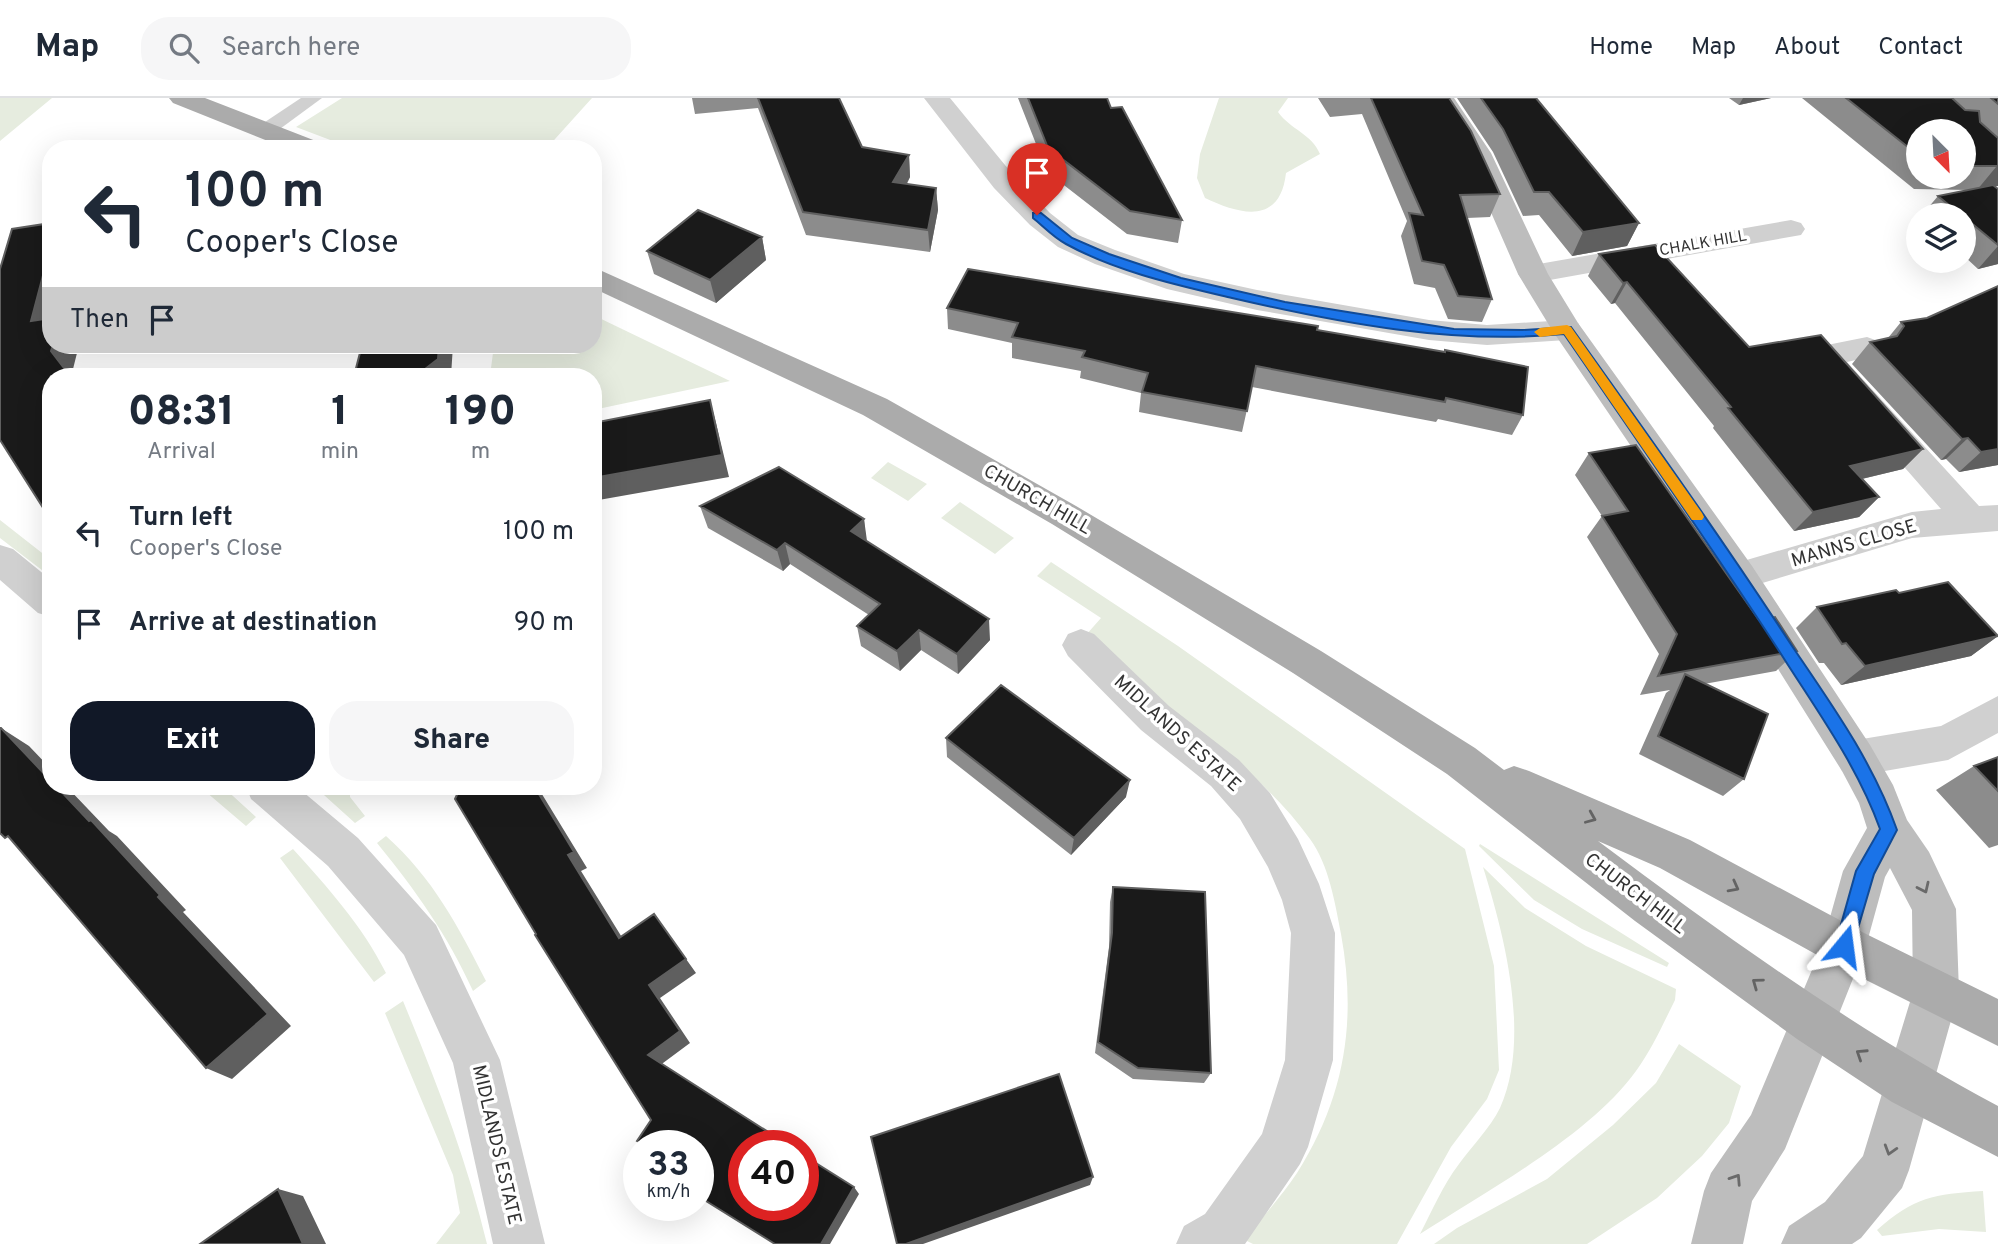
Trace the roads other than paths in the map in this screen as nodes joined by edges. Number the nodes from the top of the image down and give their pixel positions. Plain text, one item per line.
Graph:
1 (182, 98) edge
2 (313, 98) edge
3 (937, 98) edge
4 (1441, 98) edge
5 (266, 130) junction
6 (290, 140) edge
7 (1791, 229) dead end
8 (1534, 274) junction
9 (602, 280) edge
10 (1567, 330) junction
11 (1867, 348) dead end
12 (1984, 518) edge
13 (0, 559) edge
14 (1739, 576) junction
15 (42, 594) edge
16 (1082, 645) dead end
17 (1998, 713) edge
18 (1857, 758) junction
19 (1461, 761) junction
20 (276, 795) edge
21 (1889, 830) junction
22 (1844, 946) junction
23 (1936, 992) junction
24 (1813, 1023) junction
25 (1998, 1023) edge
26 (1909, 1085) junction
27 (1998, 1133) edge
28 (519, 1244) edge
29 (1202, 1244) edge
30 (1717, 1244) edge
31 (1807, 1244) edge

1 - 5 main road
2 - 5 lane
3 - 10 street
4 - 8 street
5 - 6 main road
7 - 8 street, CHALK HILL
8 - 10 street
9 - 19 main road, CHURCH HILL
10 - 14 street
11 - 12 street, MANNS CLOSE
12 - 14 street, MANNS CLOSE
13 - 15 street
14 - 18 street
16 - 29 street, MIDLANDS ESTATE
17 - 18 street
18 - 21 street
19 -> 22 main road, CHURCH HILL
24 -> 19 main road, CHURCH HILL
20 - 28 street, MIDLANDS ESTATE
21 - 22 street
21 -> 23 street
22 - 23 main road, CHURCH HILL
22 - 24 street
23 - 25 main road, CHURCH HILL
23 - 26 street
26 -> 24 main road, CHURCH HILL
30 -> 24 street
26 - 27 main road, CHURCH HILL
26 -> 31 street

